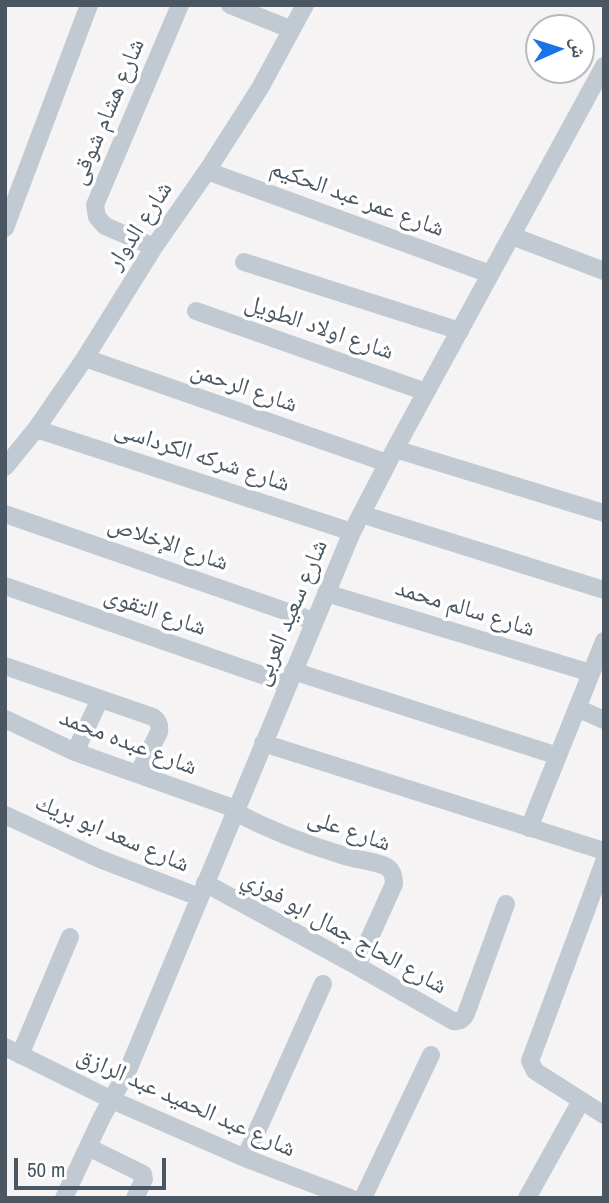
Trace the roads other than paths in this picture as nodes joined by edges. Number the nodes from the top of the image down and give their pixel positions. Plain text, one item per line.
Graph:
1 (89, 5) edge
2 (180, 5) edge
3 (230, 5) edge
4 (305, 5) edge
5 (290, 29) junction
6 (604, 66) edge
7 (207, 171) junction
8 (5, 228) edge
9 (512, 236) junction
10 (154, 247) junction
11 (244, 262) dead end
12 (604, 271) edge
13 (490, 274) junction
14 (196, 311) dead end
15 (460, 331) junction
16 (85, 358) junction
17 (426, 392) junction
18 (36, 429) junction
19 (391, 456) junction
20 (5, 467) edge
21 (604, 513) edge
22 (5, 514) edge
23 (361, 514) junction
24 (352, 532) junction
25 (5, 586) edge
26 (604, 590) edge
27 (326, 593) junction
28 (314, 621) junction
29 (604, 641) edge
30 (5, 666) edge
31 (591, 673) junction
32 (290, 677) junction
33 (100, 699) junction
34 (577, 708) junction
35 (5, 719) edge
36 (604, 720) edge
37 (263, 743) junction
38 (75, 752) junction
39 (558, 756) junction
40 (138, 775) junction
41 (235, 811) junction
42 (5, 816) edge
43 (529, 828) junction
44 (604, 851) edge
45 (604, 862) edge
46 (202, 890) junction
47 (506, 904) dead end
48 (70, 937) dead end
49 (357, 966) junction
50 (323, 984) dead end
51 (13, 1051) edge
52 (431, 1055) dead end
53 (604, 1093) edge
54 (112, 1100) junction
55 (594, 1109) edge
56 (88, 1147) junction
57 (245, 1158) junction
58 (313, 1191) edge
59 (64, 1198) edge
60 (135, 1198) edge
61 (350, 1198) edge
62 (363, 1198) edge
63 (527, 1198) edge

1 - 8 street
2 - 10 street, شارع هشام شوقى
3 - 5 street
4 - 5 street, شارع الدوار
5 - 7 street, شارع الدوار
6 - 9 street, شارع سعيد العربى
7 - 10 street, شارع الدوار
7 - 13 street, شارع عمر عبد الحكيم
9 - 12 street
9 - 13 street, شارع سعيد العربى
10 - 16 street, شارع الدوار
11 - 15 street
13 - 15 street, شارع سعيد العربى
14 - 17 street, شارع اولاد الطويل
15 - 17 street, شارع سعيد العربى
16 - 18 street, شارع الدوار
16 - 19 street, شارع الرحمن
17 - 19 street, شارع سعيد العربى
18 - 20 street, شارع الدوار
18 - 24 street, شارع شركه الكرداسى
19 - 21 street, شارع الرحمن
19 - 23 street, شارع سعيد العربى
22 - 28 street, شارع الإخلاص
23 - 24 street, شارع سعيد العربى
23 - 26 street
24 - 27 street, شارع سعيد العربى
25 - 32 street, شارع التقوى
27 - 28 street, شارع سعيد العربى
27 - 31 street, شارع سالم محمد
28 - 32 street, شارع سعيد العربى
29 - 31 street
30 - 33 street
31 - 34 street
32 - 37 street, شارع سعيد العربى
32 - 39 street, شارع التقوى
33 - 38 street
33 - 40 street
34 - 36 street
34 - 39 street
35 - 38 street, شارع عبده محمد
37 - 41 street, شارع سعيد العربى
37 - 43 street
38 - 40 street, شارع عبده محمد
39 - 43 street
40 - 41 street, شارع عبده محمد
41 - 46 street, شارع سعيد العربى
41 - 49 street, شارع على
42 - 46 street, شارع سعد ابو بريك
43 - 44 street
45 - 55 street
46 - 49 street, شارع الحاج جمال ابو فوزي
46 - 54 street, شارع سعيد العربى
47 - 49 street, شارع الحاج جمال ابو فوزي
48 - 51 street
50 - 57 street
51 - 54 street, شارع عبد الحميد عبد الرازق
52 - 62 street
53 - 55 street
54 - 56 street, شارع سعيد العربى
54 - 57 street, شارع عبد الحميد عبد الرازق
55 - 63 street
56 - 59 street, شارع سعيد العربى
56 - 60 street
57 - 58 street, شارع عبد الحميد عبد الرازق
58 - 61 street, شارع عبد الحميد عبد الرازق

